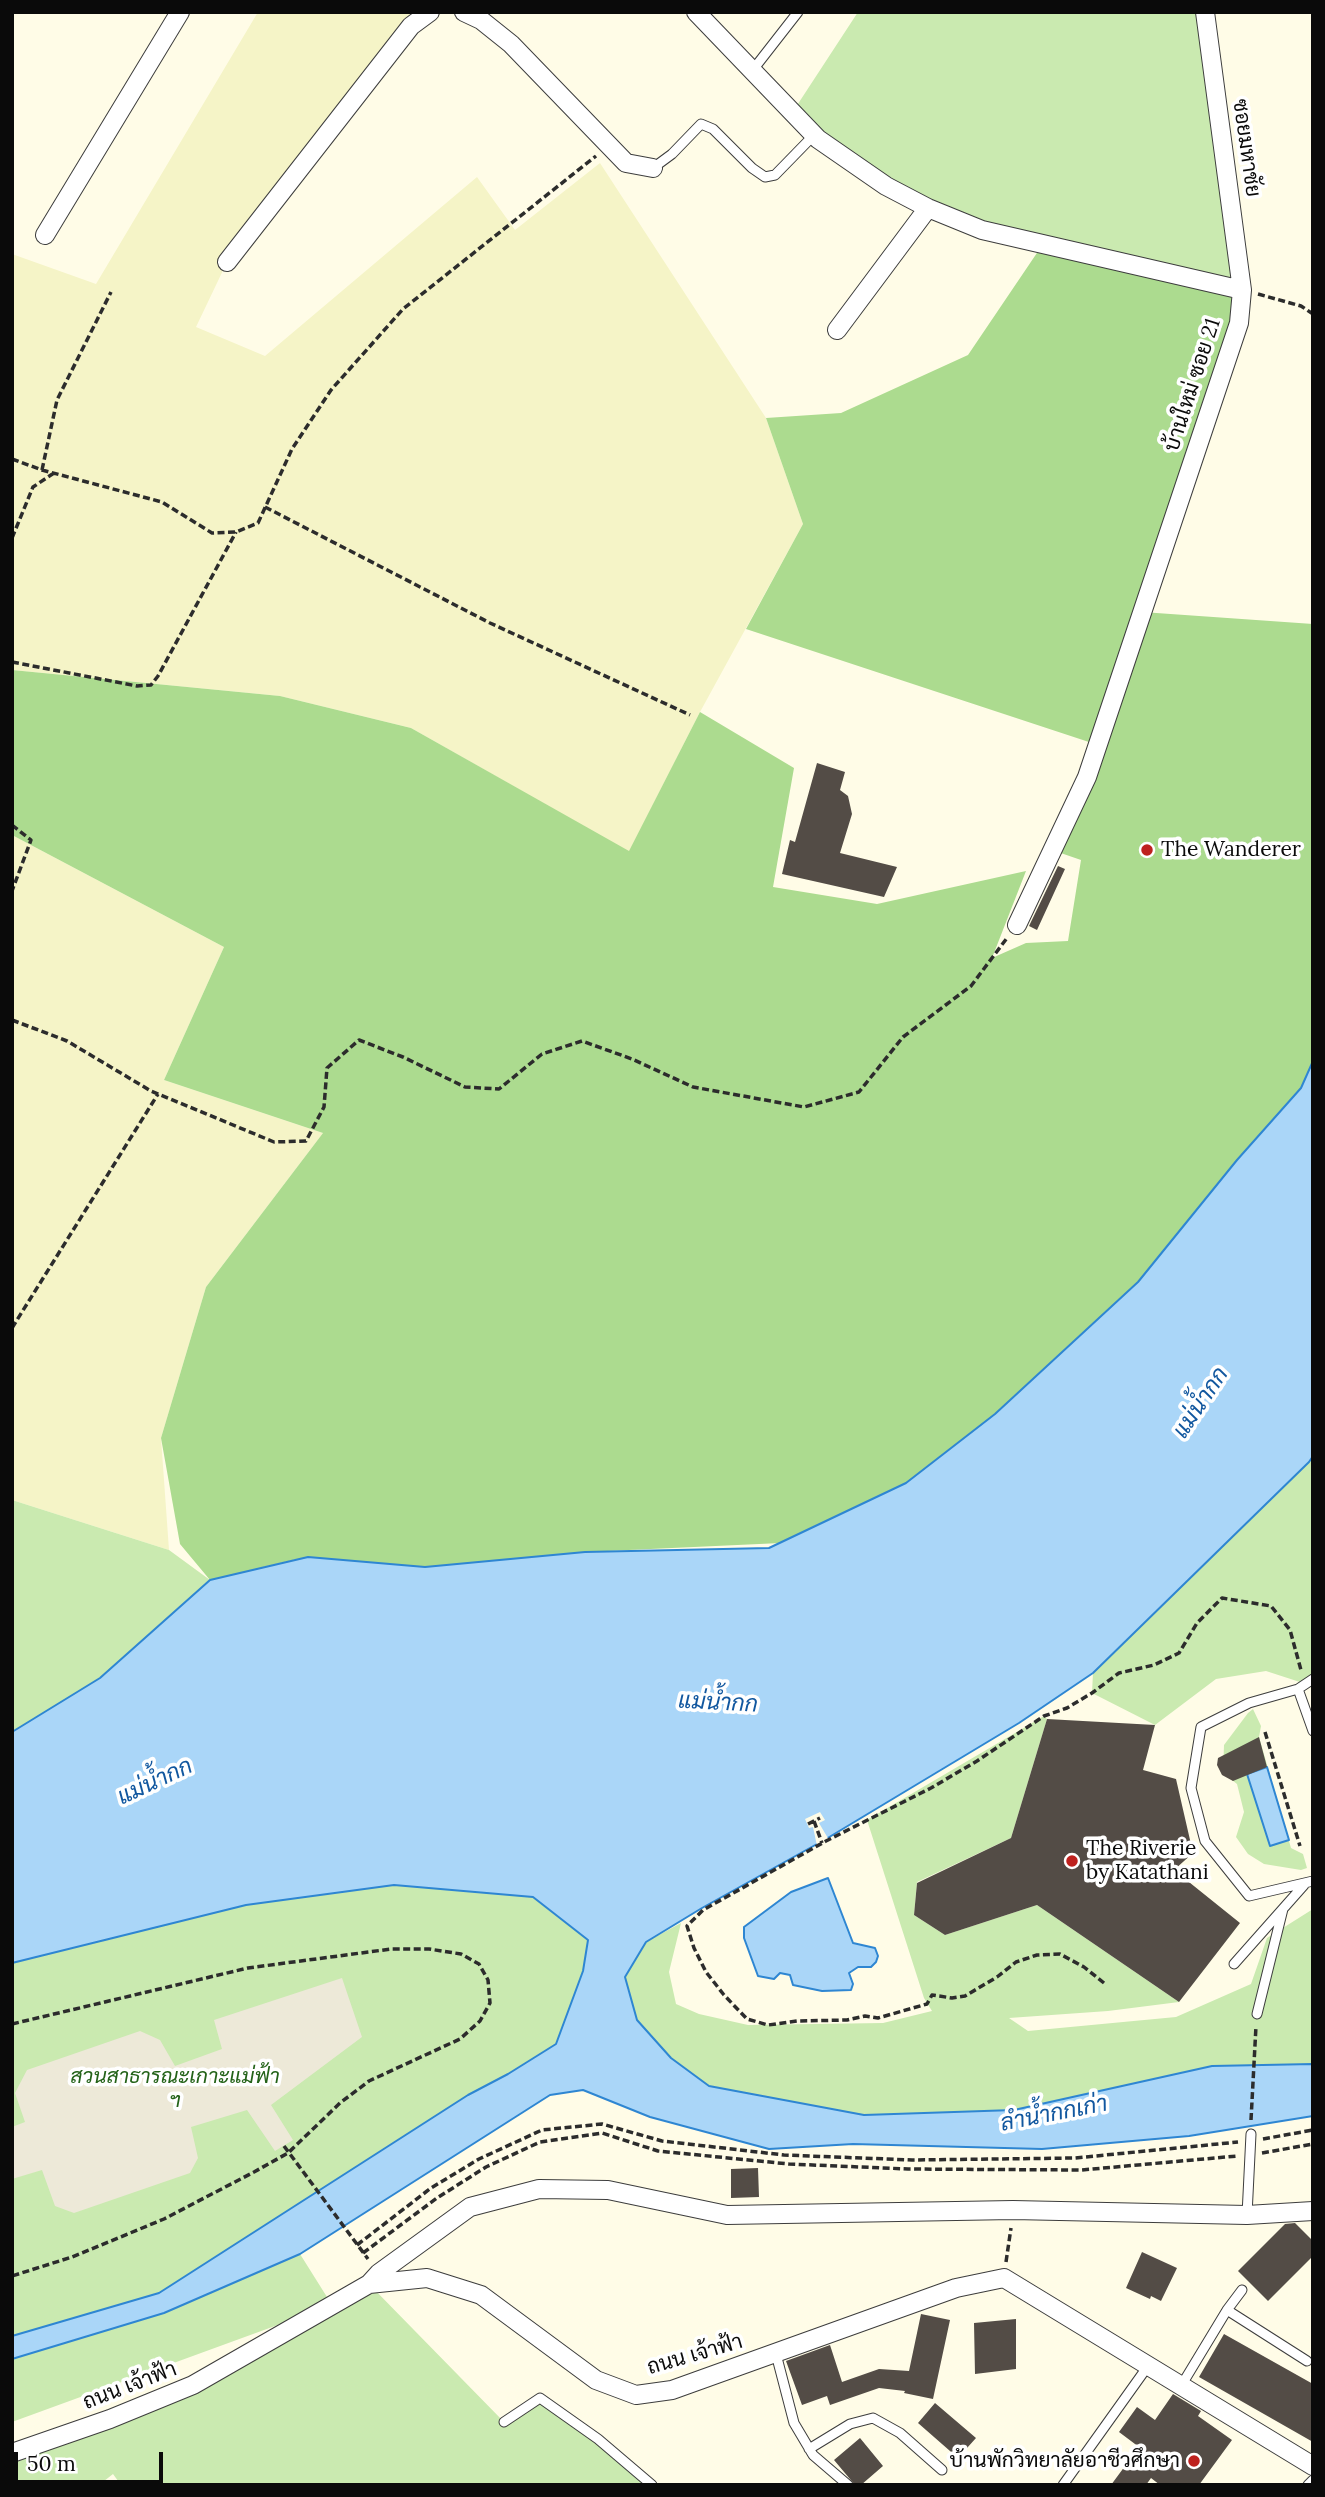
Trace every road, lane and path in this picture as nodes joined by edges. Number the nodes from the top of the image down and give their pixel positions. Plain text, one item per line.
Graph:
1 (180, 12) edge
2 (430, 12) edge
3 (696, 12) edge
4 (799, 12) edge
5 (1205, 12) edge
6 (477, 15) edge
7 (752, 71) junction
8 (814, 135) junction
9 (609, 146) junction
10 (653, 169) joint
11 (928, 208) junction
12 (45, 235) dead end
13 (227, 262) dead end
14 (1242, 290) junction
15 (111, 292) dead end
16 (1313, 314) edge
17 (836, 330) dead end
18 (12, 459) edge
19 (42, 470) junction
20 (54, 473) junction
21 (265, 507) junction
22 (236, 532) junction
23 (12, 538) edge
24 (12, 662) edge
25 (690, 715) dead end
26 (12, 825) edge
27 (12, 891) edge
28 (1017, 925) joint
29 (12, 1020) edge
30 (158, 1094) junction
31 (12, 1328) edge
32 (1306, 1684) edge
33 (1313, 1731) edge
34 (1265, 1732) dead end
35 (820, 1818) dead end
36 (814, 1821) junction
37 (808, 1824) dead end
38 (822, 1843) junction
39 (1300, 1846) dead end
40 (1308, 1883) edge
41 (1283, 1909) junction
42 (1234, 1964) dead end
43 (1104, 1983) dead end
44 (1257, 2014) joint
45 (12, 2024) edge
46 (1313, 2130) edge
47 (1250, 2138) junction
48 (1313, 2144) edge
49 (284, 2146) dead end
50 (288, 2152) junction
51 (1250, 2155) junction
52 (1013, 2210) junction
53 (1313, 2211) edge
54 (1247, 2215) junction
55 (356, 2245) junction
56 (363, 2253) junction
57 (12, 2276) edge
58 (1004, 2278) junction
59 (374, 2279) junction
60 (1242, 2290) dead end
61 (1227, 2310) junction
62 (776, 2354) junction
63 (1307, 2361) dead end
64 (1148, 2366) junction
65 (1181, 2386) junction
66 (505, 2422) dead end
67 (809, 2449) junction
68 (12, 2454) edge
69 (1313, 2466) edge
70 (942, 2470) dead end
71 (1313, 2480) edge
72 (652, 2485) edge
73 (848, 2485) edge
74 (1063, 2485) edge
75 (1308, 2485) edge

1 - 12 street
2 - 13 street
3 - 7 street
4 - 7 lane
5 - 14 street, ซอยมหาชัย
6 - 9 street
7 - 8 street
8 - 10 lane
8 - 11 street
9 - 10 street
9 - 21 path
11 - 14 street
11 - 17 street
14 - 16 path
14 - 28 street, บ้านใหม่ ซอย 21
15 - 19 path
18 - 19 path
19 - 20 path
20 - 22 path
20 - 23 path
21 - 22 path
21 - 25 path
22 - 24 path
26 - 27 path
28 - 30 path
29 - 30 path
30 - 31 path
32 - 33 lane
32 - 38 path
32 - 40 lane
34 - 39 path
35 - 36 path
36 - 37 path
36 - 38 path
38 - 43 path
40 - 41 lane
41 - 42 lane
41 - 44 lane
44 - 47 path
45 - 50 path
46 - 47 path
47 - 51 lane
47 - 55 path
48 - 51 path
49 - 50 path
50 - 55 path
50 - 57 path
51 - 54 lane
51 - 56 path
52 - 54 street
52 - 58 path
52 - 59 street
53 - 54 street
55 - 56 path
56 - 59 path
58 - 62 street, ถนน เจ้าฟ้า
58 - 64 street
59 - 62 street, ถนน เจ้าฟ้า
59 - 68 street, ถนน เจ้าฟ้า
60 - 61 lane
61 - 63 lane
61 - 65 lane
62 - 67 lane
64 - 65 street
64 - 74 lane
65 - 69 street
66 - 72 lane
67 - 70 lane
67 - 73 lane
71 - 75 lane

